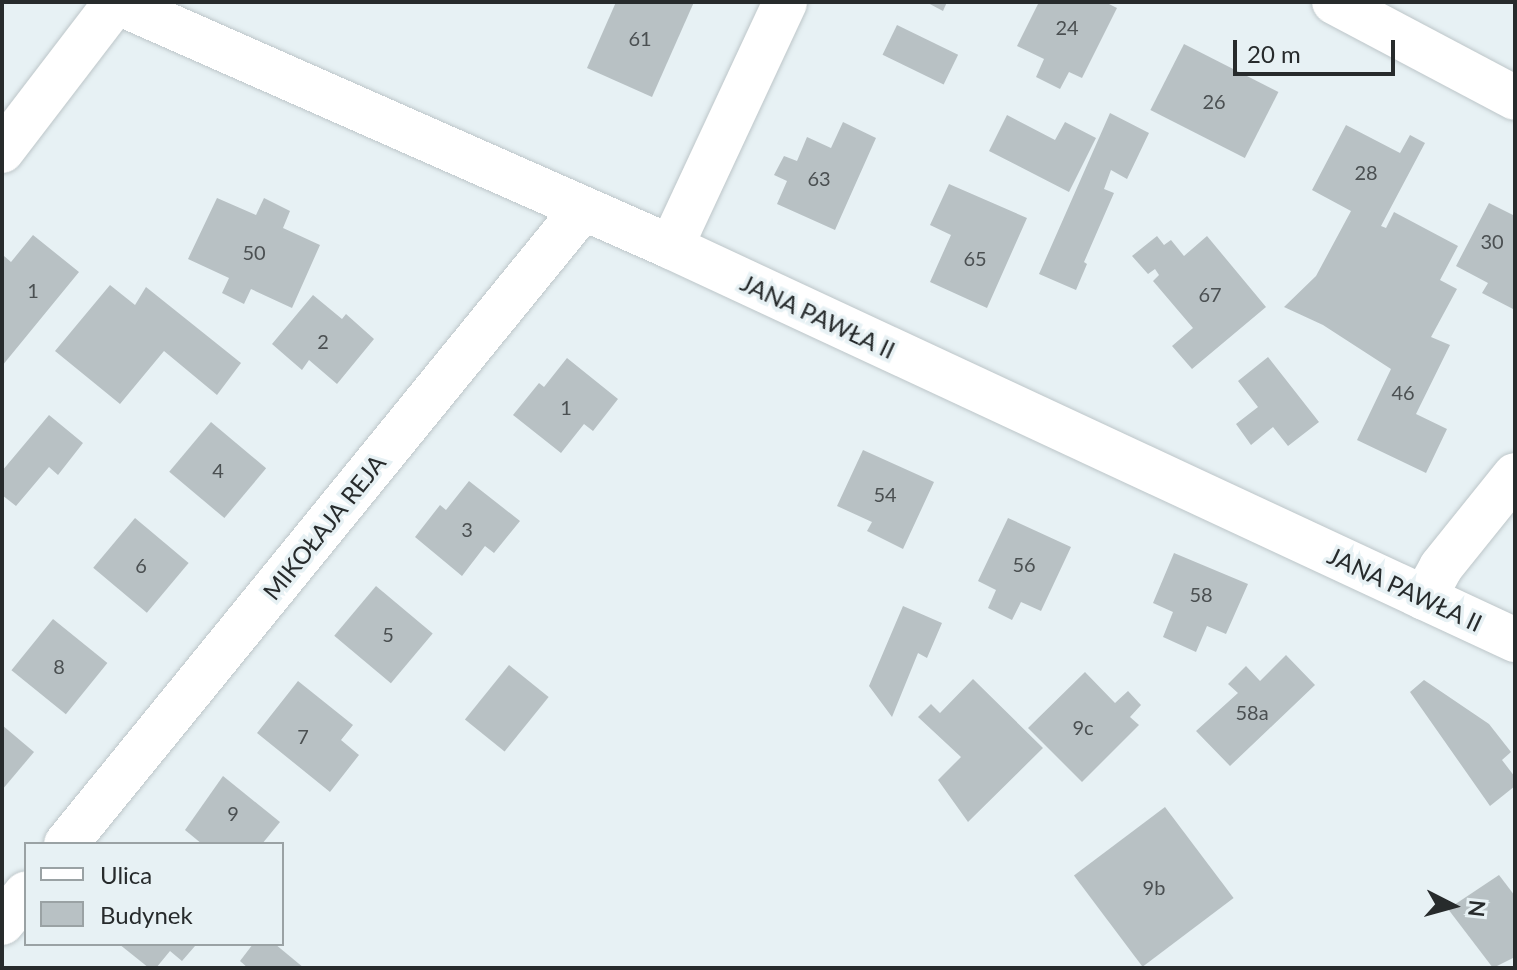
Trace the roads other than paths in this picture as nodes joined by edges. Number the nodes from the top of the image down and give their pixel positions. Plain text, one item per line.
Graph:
1 (116, 2) edge
2 (785, 2) edge
3 (1334, 2) edge
4 (1515, 98) edge
5 (2, 151) edge
6 (582, 210) junction
7 (671, 247) junction
8 (1515, 475) edge
9 (1424, 598) junction
10 (1515, 640) edge
11 (68, 842) edge
12 (24, 896) edge
13 (2, 923) edge

1 - 5 street
1 - 6 street, JANA PAWŁA II
2 - 7 street
3 - 4 street
6 - 7 street, JANA PAWŁA II
6 - 11 street, MIKOŁAJA REJA
7 - 9 street, JANA PAWŁA II
8 - 9 street
9 - 10 street, JANA PAWŁA II
12 - 13 street

